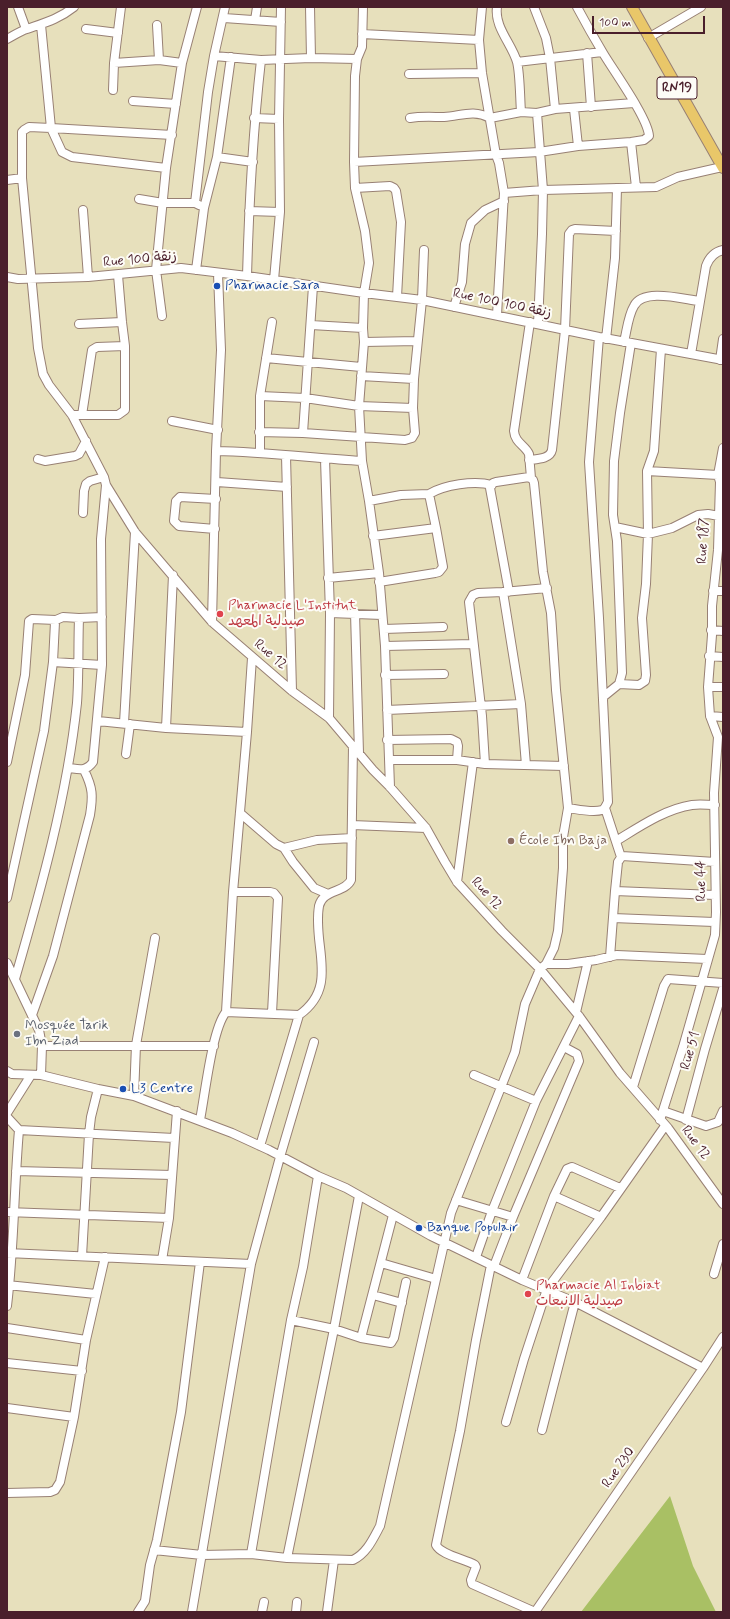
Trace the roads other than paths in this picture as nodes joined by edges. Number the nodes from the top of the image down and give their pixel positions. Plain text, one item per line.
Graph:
1 (18, 7) edge
2 (74, 7) edge
3 (121, 7) edge
4 (197, 7) edge
5 (225, 7) edge
6 (257, 7) edge
7 (281, 7) edge
8 (310, 7) edge
9 (363, 7) edge
10 (482, 7) edge
11 (497, 7) edge
12 (534, 7) edge
13 (577, 7) edge
14 (632, 7) edge
15 (701, 7) edge
16 (224, 18) junction
17 (256, 20) junction
18 (281, 22) junction
19 (41, 25) junction
20 (157, 25) dead end
21 (26, 29) junction
22 (86, 29) dead end
23 (118, 33) junction
24 (362, 34) junction
25 (648, 38) junction
26 (7, 39) edge
27 (479, 40) junction
28 (602, 52) junction
29 (587, 53) junction
30 (214, 56) junction
31 (231, 57) junction
32 (311, 58) junction
33 (550, 58) junction
34 (356, 59) junction
35 (159, 60) junction
36 (261, 60) junction
37 (280, 60) junction
38 (517, 62) junction
39 (114, 63) junction
40 (182, 63) junction
41 (482, 73) junction
42 (409, 74) dead end
43 (113, 90) dead end
44 (133, 101) dead end
45 (634, 103) junction
46 (176, 104) junction
47 (591, 106) junction
48 (555, 109) junction
49 (574, 109) junction
50 (521, 112) junction
51 (537, 113) junction
52 (254, 118) junction
53 (410, 118) dead end
54 (490, 118) junction
55 (279, 119) junction
56 (51, 128) junction
57 (172, 135) junction
58 (631, 142) junction
59 (578, 146) junction
60 (539, 152) junction
61 (496, 155) junction
62 (217, 157) junction
63 (253, 162) junction
64 (354, 162) junction
65 (722, 167) edge
66 (166, 168) junction
67 (22, 178) junction
68 (7, 180) edge
69 (636, 187) junction
70 (355, 188) junction
71 (617, 188) junction
72 (543, 190) junction
73 (504, 197) junction
74 (139, 199) dead end
75 (162, 203) junction
76 (195, 203) junction
77 (204, 208) junction
78 (83, 210) dead end
79 (249, 211) junction
80 (280, 212) junction
81 (616, 230) junction
82 (424, 250) dead end
83 (723, 250) edge
84 (156, 270) junction
85 (196, 270) junction
86 (218, 274) junction
87 (118, 275) junction
88 (247, 276) junction
89 (32, 277) junction
90 (88, 277) junction
91 (7, 278) edge
92 (274, 280) junction
93 (313, 286) junction
94 (364, 293) junction
95 (397, 297) junction
96 (422, 300) junction
97 (699, 301) junction
98 (454, 307) junction
99 (497, 315) junction
100 (162, 316) dead end
101 (122, 322) junction
102 (272, 322) dead end
103 (534, 323) junction
104 (79, 324) dead end
105 (311, 324) junction
106 (363, 328) junction
107 (565, 330) junction
108 (603, 338) junction
109 (723, 339) edge
110 (417, 341) junction
111 (364, 342) junction
112 (627, 343) junction
113 (125, 346) junction
114 (661, 349) junction
115 (691, 354) junction
116 (266, 358) junction
117 (722, 360) edge
118 (307, 362) junction
119 (362, 367) junction
120 (361, 376) junction
121 (414, 379) junction
122 (260, 396) junction
123 (305, 398) junction
124 (359, 406) junction
125 (413, 408) junction
126 (72, 415) junction
127 (82, 416) junction
128 (172, 421) dead end
129 (218, 430) junction
130 (260, 432) junction
131 (303, 433) junction
132 (361, 438) junction
133 (86, 441) junction
134 (723, 448) edge
135 (216, 451) junction
136 (260, 452) junction
137 (286, 456) junction
138 (38, 459) dead end
139 (325, 459) junction
140 (530, 460) junction
141 (362, 461) junction
142 (647, 471) junction
143 (718, 475) junction
144 (531, 478) junction
145 (105, 481) junction
146 (217, 482) junction
147 (492, 486) junction
148 (287, 487) junction
149 (429, 494) junction
150 (721, 494) edge
151 (216, 499) junction
152 (369, 501) junction
153 (83, 513) dead end
154 (719, 516) junction
155 (615, 527) junction
156 (436, 528) junction
157 (215, 529) junction
158 (135, 532) junction
159 (648, 534) junction
160 (374, 536) junction
161 (720, 550) edge
162 (379, 573) junction
163 (173, 576) junction
164 (328, 578) junction
165 (379, 582) junction
166 (547, 588) junction
167 (713, 590) junction
168 (723, 591) edge
169 (506, 592) junction
170 (330, 612) junction
171 (355, 613) junction
172 (382, 615) junction
173 (102, 617) junction
174 (78, 618) junction
175 (56, 620) junction
176 (212, 622) junction
177 (443, 627) dead end
178 (384, 629) junction
179 (723, 631) edge
180 (711, 632) junction
181 (473, 644) junction
182 (385, 646) junction
183 (710, 656) junction
184 (723, 657) edge
185 (252, 658) junction
186 (54, 662) junction
187 (77, 664) junction
188 (102, 665) junction
189 (444, 674) dead end
190 (385, 675) junction
191 (619, 684) junction
192 (708, 687) junction
193 (723, 687) edge
194 (292, 691) junction
195 (604, 697) junction
196 (521, 704) junction
197 (481, 706) junction
198 (386, 710) junction
199 (710, 716) junction
200 (723, 717) edge
201 (328, 718) junction
202 (98, 721) junction
203 (127, 724) junction
204 (166, 728) junction
205 (247, 732) junction
206 (720, 736) edge
207 (387, 740) junction
208 (353, 746) junction
209 (359, 753) junction
210 (126, 754) dead end
211 (390, 760) junction
212 (457, 760) junction
213 (7, 762) edge
214 (473, 762) junction
215 (485, 764) junction
216 (526, 765) junction
217 (720, 765) edge
218 (564, 766) junction
219 (68, 768) junction
220 (84, 770) junction
221 (390, 787) junction
222 (719, 793) edge
223 (715, 805) junction
224 (568, 808) junction
225 (605, 808) junction
226 (240, 813) junction
227 (352, 825) junction
228 (719, 825) edge
229 (426, 828) junction
230 (352, 838) junction
231 (616, 841) junction
232 (284, 848) junction
233 (621, 857) junction
234 (718, 858) edge
235 (457, 882) junction
236 (615, 891) junction
237 (232, 892) junction
238 (328, 894) junction
239 (715, 895) junction
240 (7, 898) edge
241 (720, 914) edge
242 (613, 918) junction
243 (714, 922) junction
244 (723, 931) edge
245 (714, 935) junction
246 (155, 938) dead end
247 (610, 957) junction
248 (707, 959) junction
249 (588, 961) junction
250 (7, 963) edge
251 (543, 966) junction
252 (15, 979) junction
253 (701, 980) junction
254 (723, 983) edge
255 (723, 989) edge
256 (226, 1012) junction
257 (272, 1013) junction
258 (577, 1014) junction
259 (32, 1015) junction
260 (299, 1015) junction
261 (314, 1042) dead end
262 (136, 1045) junction
263 (42, 1046) junction
264 (214, 1046) junction
265 (564, 1047) junction
266 (7, 1071) edge
267 (31, 1075) junction
268 (41, 1075) junction
269 (474, 1075) dead end
270 (502, 1087) junction
271 (633, 1087) junction
272 (98, 1089) junction
273 (134, 1096) junction
274 (536, 1101) junction
275 (177, 1111) junction
276 (663, 1111) junction
277 (7, 1112) edge
278 (723, 1112) edge
279 (7, 1117) edge
280 (200, 1120) junction
281 (686, 1120) junction
282 (663, 1123) junction
283 (19, 1130) junction
284 (89, 1134) junction
285 (174, 1138) junction
286 (260, 1146) junction
287 (280, 1157) junction
288 (16, 1171) junction
289 (88, 1173) junction
290 (172, 1175) junction
291 (318, 1176) junction
292 (620, 1188) junction
293 (359, 1196) junction
294 (554, 1196) junction
295 (456, 1200) junction
296 (723, 1204) edge
297 (492, 1210) junction
298 (10, 1212) edge
299 (85, 1215) junction
300 (393, 1215) junction
301 (513, 1217) junction
302 (601, 1217) junction
303 (169, 1218) junction
304 (444, 1242) junction
305 (723, 1244) edge
306 (9, 1253) edge
307 (82, 1256) junction
308 (106, 1257) junction
309 (476, 1258) junction
310 (162, 1260) junction
311 (200, 1262) junction
312 (251, 1264) junction
313 (381, 1264) junction
314 (493, 1266) junction
315 (714, 1274) dead end
316 (436, 1279) junction
317 (522, 1280) junction
318 (406, 1282) dead end
319 (8, 1285) edge
320 (547, 1289) junction
321 (96, 1294) junction
322 (373, 1295) junction
323 (575, 1302) junction
324 (402, 1303) junction
325 (7, 1306) edge
326 (291, 1320) junction
327 (7, 1328) edge
328 (334, 1330) junction
329 (723, 1337) edge
330 (361, 1338) junction
331 (86, 1340) junction
332 (7, 1363) edge
333 (703, 1368) junction
334 (82, 1370) junction
335 (7, 1408) edge
336 (74, 1417) junction
337 (506, 1422) dead end
338 (542, 1430) dead end
339 (7, 1493) edge
340 (154, 1550) junction
341 (251, 1554) junction
342 (202, 1555) junction
343 (287, 1558) junction
344 (334, 1560) junction
345 (264, 1602) dead end
346 (297, 1602) dead end
347 (138, 1612) edge
348 (192, 1612) edge
349 (262, 1612) edge
350 (296, 1612) edge
351 (327, 1612) edge
352 (535, 1612) edge

1 - 21 street
2 - 19 street
3 - 23 street
4 - 40 street
5 - 16 street
6 - 17 street
7 - 18 street
8 - 32 street
9 - 24 street
10 - 27 street
11 - 38 street
12 - 33 street
13 - 28 street
14 - 25 main road, RN19
15 - 25 street
16 - 17 street
16 - 30 street
17 - 18 street
18 - 37 street
19 - 21 street
19 - 56 street
20 - 35 street
21 - 26 street
22 - 23 street
23 - 39 street
24 - 27 street
24 - 34 street
25 - 65 main road, RN19
27 - 41 street
28 - 29 street
28 - 45 street
29 - 33 street
29 - 47 street
30 - 31 street
30 - 76 street
31 - 36 street
31 - 62 street
32 - 34 street
32 - 37 street
33 - 38 street
33 - 48 street
34 - 64 street
35 - 39 street
35 - 40 street
36 - 37 street
36 - 52 street
37 - 55 street
38 - 50 street
39 - 43 street
40 - 46 street
41 - 42 street
41 - 54 street
44 - 46 street
45 - 47 street
45 - 58 street
46 - 57 street
47 - 49 street
48 - 49 street
48 - 51 street
49 - 59 street
50 - 51 street
50 - 54 street
51 - 60 street
52 - 55 street
52 - 63 street
53 - 54 street
54 - 61 street
55 - 80 street
56 - 57 street
56 - 66 street
56 - 67 street, Rue 12
57 - 66 street
58 - 59 street
58 - 69 street
59 - 60 street
60 - 61 street
60 - 72 street
61 - 64 street
61 - 73 street
62 - 63 street
62 - 77 street
63 - 79 street
64 - 70 street
65 - 69 street
66 - 75 street
67 - 68 street
67 - 89 street, Rue 12
69 - 71 street
70 - 94 street
70 - 95 street
71 - 72 street
71 - 81 street
72 - 73 street
72 - 103 street
73 - 98 street
73 - 99 street
74 - 75 street
75 - 76 street
75 - 84 street
76 - 77 street
77 - 85 street
78 - 90 street
79 - 80 street
79 - 88 street
80 - 92 street
81 - 107 street
81 - 108 street
82 - 96 street
83 - 97 street
84 - 85 street, Rue 100 زنقة
84 - 87 street, Rue 100 زنقة
84 - 100 street
85 - 86 street, Rue 100 زنقة
86 - 88 street, Rue 100 زنقة
86 - 129 street
87 - 90 street, Rue 100 زنقة
87 - 101 street
88 - 92 street, Rue 100 زنقة
89 - 90 street, Rue 100 زنقة
89 - 91 street, Rue 100 زنقة
89 - 126 street, Rue 12
92 - 93 street, Rue 100 زنقة 100
93 - 94 street, Rue 100 زنقة 100
93 - 105 street
94 - 95 street, Rue 100 زنقة 100
94 - 106 street
95 - 96 street, Rue 100 زنقة 100
96 - 98 street, Rue 100 زنقة 100
96 - 110 street
97 - 112 street
97 - 115 street
98 - 99 street, Rue 100 زنقة 100
99 - 103 street, Rue 100 زنقة 100
101 - 104 street
101 - 113 street
102 - 116 street
103 - 107 street, Rue 100 زنقة 100
103 - 140 street
105 - 106 street
105 - 118 street
106 - 111 street
107 - 108 street, Rue 100 زنقة 100
107 - 140 street
108 - 112 street, Rue 100 زنقة 100
108 - 195 street
109 - 117 street
110 - 111 street
110 - 121 street
111 - 119 street
112 - 114 street, Rue 100 زنقة 100
112 - 155 street
113 - 127 street
113 - 127 street
114 - 115 street, Rue 100 زنقة 100
114 - 142 street
115 - 117 street, Rue 100 زنقة 100
116 - 118 street
116 - 122 street
118 - 119 street
118 - 123 street
119 - 120 street
120 - 121 street
120 - 124 street
121 - 125 street
122 - 123 street
122 - 130 street
123 - 124 street
123 - 131 street
124 - 125 street
124 - 132 street
125 - 132 street
126 - 127 street
126 - 133 street, Rue 12
128 - 129 street
129 - 135 street
130 - 131 street
130 - 136 street
131 - 132 street
132 - 141 street
133 - 138 street
133 - 145 street, Rue 12
134 - 143 street, Rue 187
135 - 136 street
135 - 146 street
136 - 137 street
137 - 139 street
137 - 148 street
139 - 141 street
139 - 164 street
140 - 144 street
141 - 152 street
142 - 143 street
142 - 159 street
143 - 150 street, Rue 187
144 - 147 street
144 - 166 street
145 - 153 street
145 - 158 street, Rue 12
145 - 173 street
146 - 148 street
146 - 151 street
147 - 149 street
147 - 169 street
148 - 194 street
149 - 152 street
149 - 156 street
150 - 154 street, Rue 187
151 - 157 street
151 - 157 street
152 - 160 street
154 - 159 street
154 - 161 street, Rue 187
155 - 159 street
155 - 191 street
156 - 160 street
156 - 165 street
157 - 176 street
158 - 163 street, Rue 12
158 - 203 street
159 - 191 street
160 - 162 street
161 - 167 street, Rue 187
162 - 164 street
162 - 165 street
163 - 176 street, Rue 12
163 - 204 street
164 - 170 street
165 - 172 street
166 - 169 street
166 - 218 street
167 - 168 street
167 - 180 street, Rue 187
169 - 181 street
169 - 196 street
170 - 171 street
170 - 201 street
171 - 172 street
171 - 209 street
172 - 178 street
173 - 174 street
173 - 188 street
174 - 175 street
174 - 187 street
175 - 186 street
175 - 213 street
176 - 185 street, Rue 12
177 - 178 street
178 - 182 street
179 - 180 street
180 - 183 street, Rue 44
181 - 182 street
181 - 197 street
182 - 190 street
183 - 184 street
183 - 192 street, Rue 44
185 - 194 street, Rue 12
185 - 205 street
186 - 187 street
186 - 240 street
187 - 188 street
187 - 219 street
188 - 202 street
189 - 190 street
190 - 198 street
191 - 195 street
192 - 193 street
192 - 199 street, Rue 44
194 - 201 street, Rue 12
195 - 225 street
196 - 197 street
196 - 216 street
197 - 198 street
197 - 215 street
198 - 207 street
199 - 200 street
199 - 206 street, Rue 44
201 - 208 street, Rue 12
202 - 203 street
202 - 220 street
203 - 204 street
203 - 210 street
204 - 205 street
205 - 226 street
206 - 217 street, Rue 44
207 - 211 street
207 - 212 street
208 - 209 street, Rue 12
208 - 227 street
209 - 221 street, Rue 12
211 - 212 street
211 - 221 street
212 - 214 street
214 - 215 street
214 - 235 street
215 - 216 street
216 - 218 street
217 - 222 street, Rue 44
218 - 224 street
219 - 220 street
219 - 252 street
220 - 259 street
221 - 229 street, Rue 12
222 - 223 street, Rue 44
223 - 228 street, Rue 44
223 - 231 street
224 - 225 street
224 - 251 street
225 - 231 street
226 - 232 street
226 - 237 street
227 - 229 street
227 - 230 street
228 - 234 street, Rue 44
229 - 235 street, Rue 12
230 - 232 street
230 - 238 street
231 - 233 street
232 - 238 street
233 - 234 street
233 - 236 street
234 - 239 street, Rue 44
235 - 251 street, Rue 12
236 - 239 street
236 - 242 street
237 - 256 street
237 - 257 street
238 - 260 street
239 - 241 street, Rue 44
241 - 243 street, Rue 44
242 - 243 street
242 - 247 street
243 - 245 street, Rue 44
244 - 245 street
245 - 248 street, Rue 44
246 - 262 street
247 - 248 street
247 - 249 street
248 - 253 street, Rue 44
249 - 251 street
249 - 258 street
250 - 252 street
251 - 258 street, Rue 12
251 - 270 street
252 - 259 street
253 - 254 street
253 - 271 street
253 - 276 street, Rue 44
255 - 281 street, Rue 51
256 - 257 street
256 - 264 street
257 - 260 street
258 - 265 street
258 - 271 street, Rue 12
259 - 263 street
260 - 286 street
261 - 287 street
262 - 263 street
262 - 264 street
262 - 273 street
263 - 268 street
264 - 280 street
265 - 274 street
265 - 301 street
266 - 267 street
267 - 268 street
267 - 277 street
268 - 272 street
269 - 270 street
270 - 274 street
270 - 295 street
271 - 282 street, Rue 12
272 - 273 street
272 - 284 street
273 - 275 street
274 - 297 street
275 - 280 street
275 - 285 street
276 - 281 street
276 - 282 street, Rue 44
278 - 281 street
279 - 283 street
280 - 286 street
282 - 292 street, Rue 44
282 - 296 street, Rue 12
283 - 284 street
283 - 288 street
284 - 285 street
284 - 289 street
285 - 290 street
286 - 287 street
287 - 291 street
287 - 312 street
288 - 289 street
288 - 298 street
289 - 290 street
289 - 299 street
290 - 303 street
291 - 293 street
291 - 326 street
292 - 294 street
292 - 302 street, Rue 44
293 - 300 street
293 - 328 street
294 - 302 street
294 - 317 street
295 - 297 street
295 - 304 street
297 - 301 street
297 - 309 street
298 - 299 street
298 - 306 street
299 - 303 street
299 - 307 street
300 - 304 street
300 - 313 street
301 - 314 street
302 - 320 street, Rue 44
303 - 310 street
304 - 309 street
304 - 316 street
305 - 315 street
306 - 307 street
306 - 319 street
307 - 308 street
308 - 310 street
308 - 321 street
309 - 314 street
310 - 311 street
311 - 312 street
311 - 340 street
312 - 342 street
313 - 316 street
313 - 322 street
314 - 317 street
314 - 352 street
316 - 344 street
317 - 320 street
318 - 324 street
319 - 321 street
319 - 325 street
320 - 323 street
320 - 337 street, Rue 44
321 - 331 street
322 - 324 street
322 - 330 street
323 - 333 street
323 - 338 street
324 - 330 street
326 - 328 street
326 - 341 street
327 - 331 street
328 - 330 street
328 - 343 street
329 - 333 street, Rue 230
331 - 334 street
332 - 334 street
333 - 352 street, Rue 230
334 - 336 street
335 - 336 street
336 - 339 street
340 - 342 street
340 - 347 street
341 - 342 street
341 - 343 street
342 - 348 street
343 - 344 street
344 - 351 street
345 - 349 street
346 - 350 street

